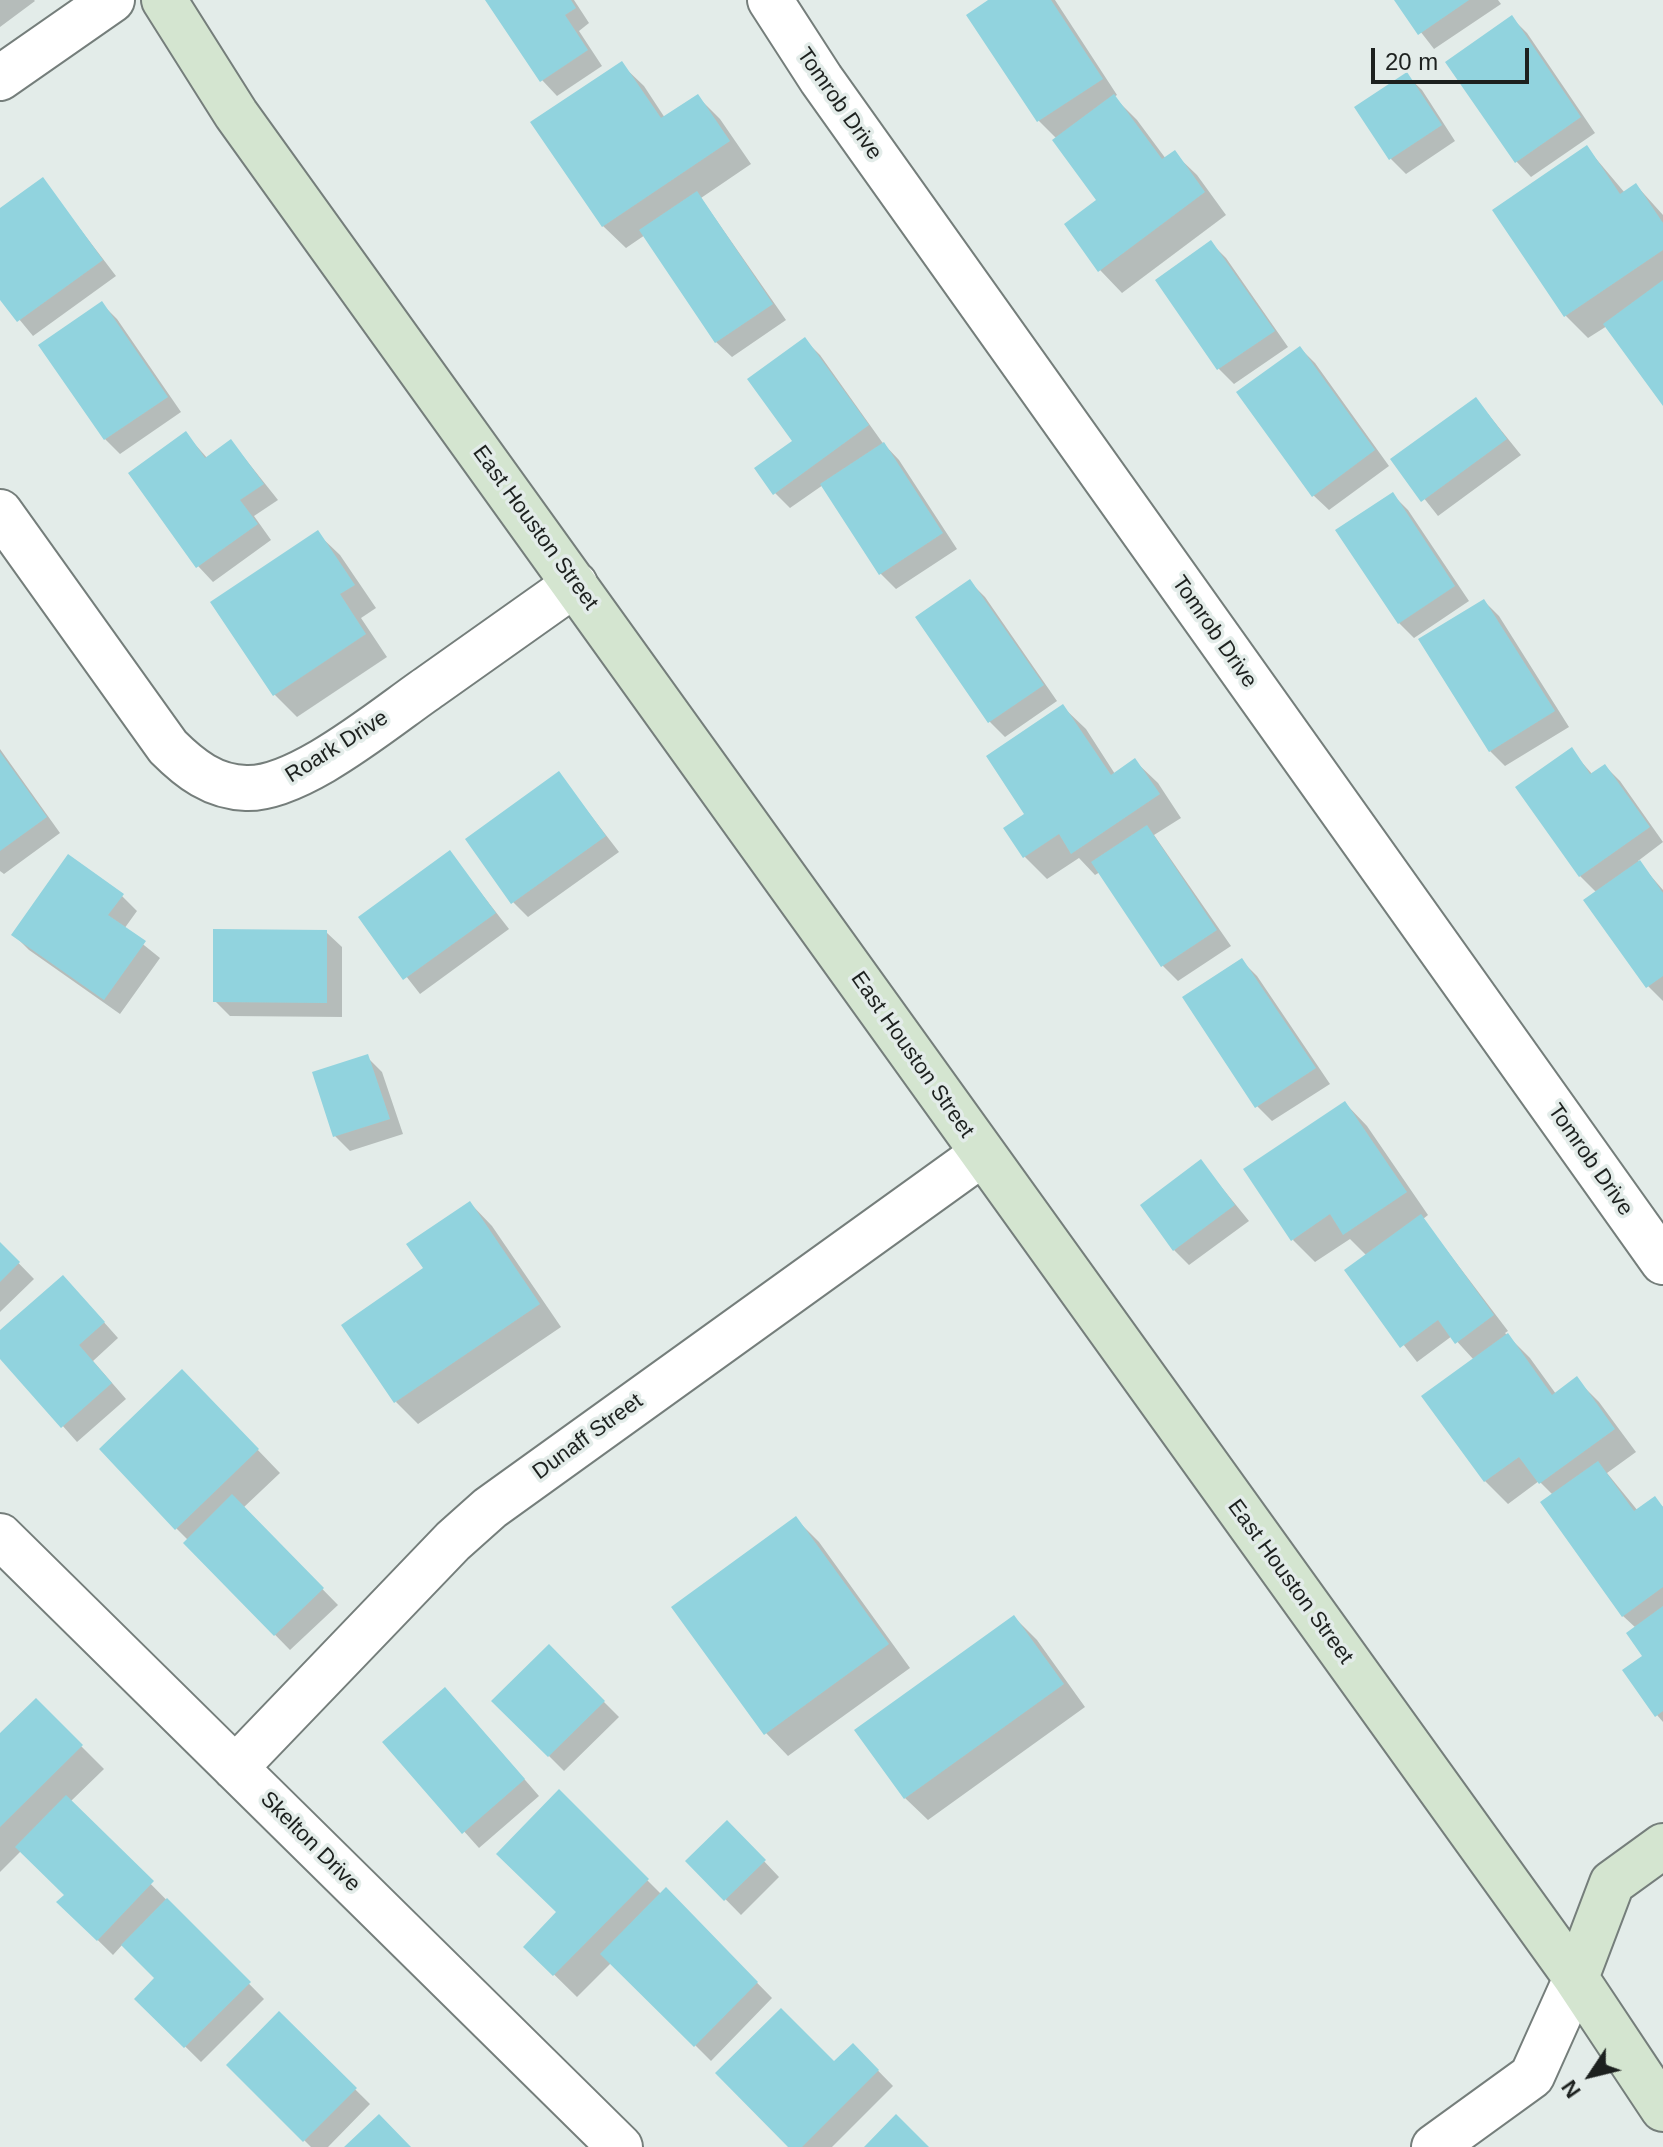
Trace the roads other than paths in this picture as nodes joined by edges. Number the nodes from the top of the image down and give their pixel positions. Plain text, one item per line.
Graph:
1 (112, 0) edge
2 (164, 0) edge
3 (770, 0) edge
4 (0, 78) edge
5 (0, 512) edge
6 (575, 584) junction
7 (982, 1154) junction
8 (1663, 1262) edge
9 (0, 1536) edge
10 (235, 1768) junction
11 (1663, 1846) edge
12 (1576, 1978) junction
13 (1663, 2109) edge
14 (620, 2147) edge
15 (1434, 2147) edge

1 - 4 street
2 - 6 main road, East Houston Street
3 - 8 street, Tomrob Drive
5 - 6 street, Roark Drive
6 - 7 main road, East Houston Street
7 - 10 street, Dunaff Street
7 - 12 main road, East Houston Street
9 - 10 street, Skelton Drive
10 - 14 street, Skelton Drive
11 - 12 main road
12 - 13 main road, East Houston Street
12 - 15 street

